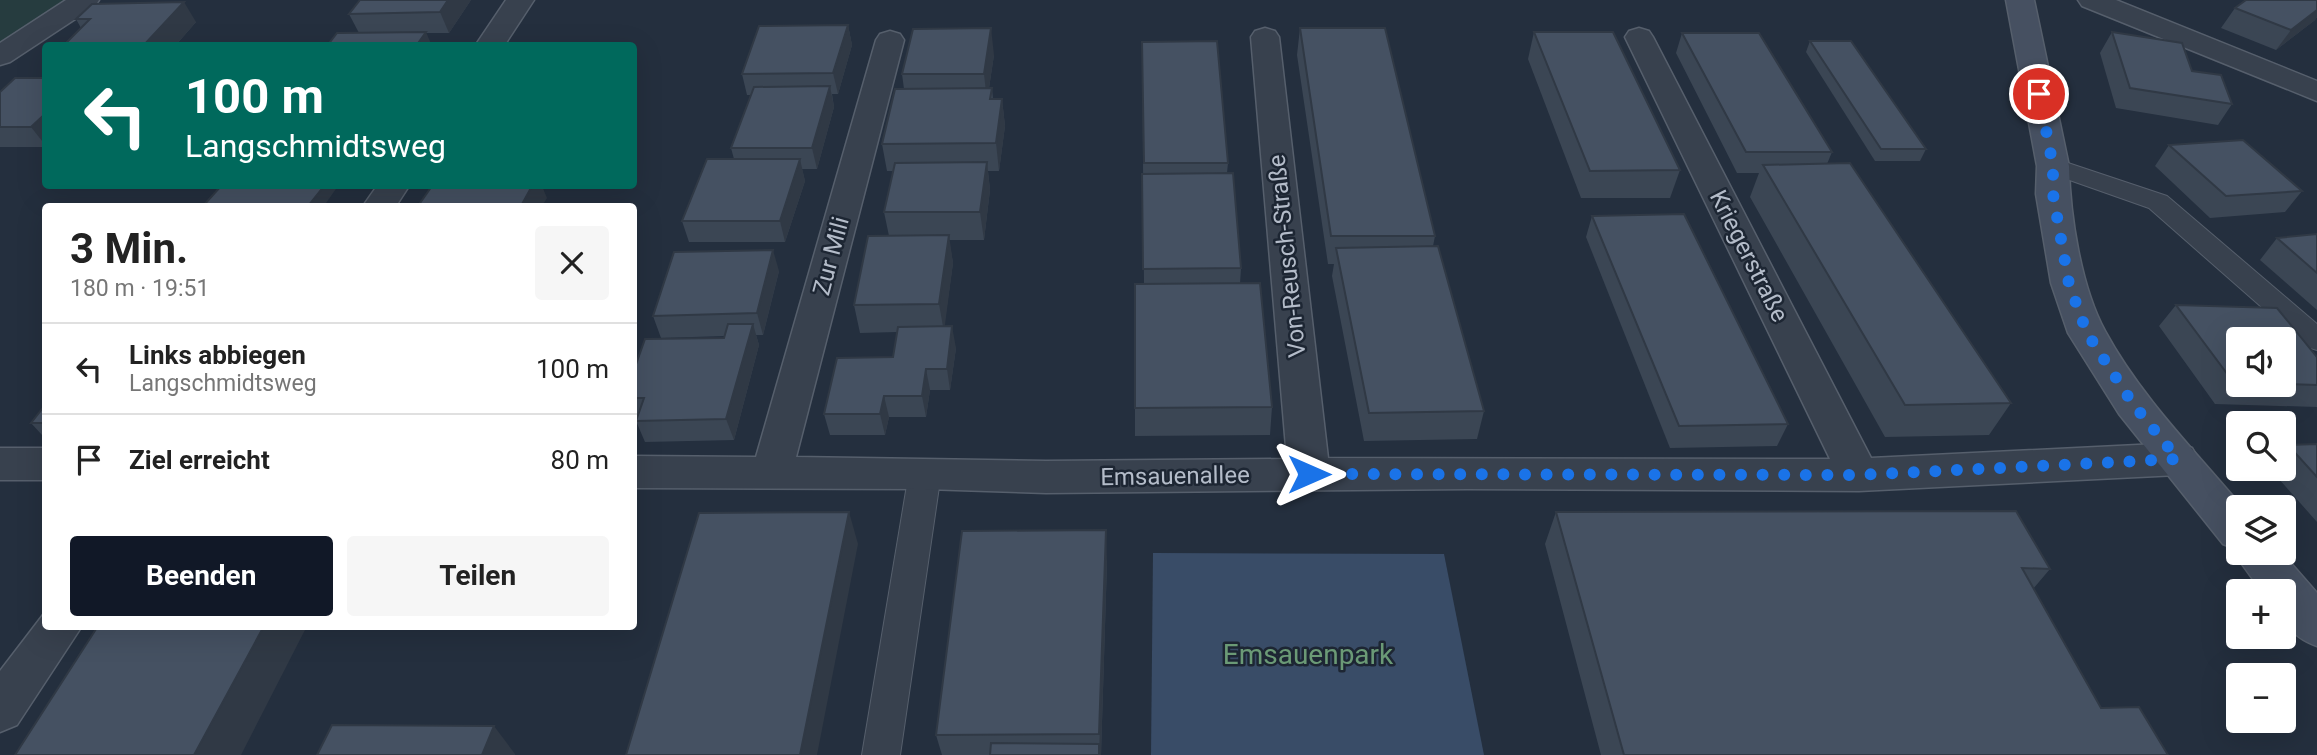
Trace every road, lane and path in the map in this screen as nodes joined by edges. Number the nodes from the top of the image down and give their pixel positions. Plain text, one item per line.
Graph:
1 (85, 0) edge
2 (520, 0) edge
3 (2020, 0) edge
4 (2092, 0) edge
5 (1265, 37) dead end
6 (1639, 37) dead end
7 (890, 40) dead end
8 (492, 42) edge
9 (0, 56) edge
10 (2317, 92) edge
11 (2053, 166) junction
12 (2317, 340) edge
13 (2178, 459) junction
14 (0, 464) edge
15 (42, 464) edge
16 (772, 471) junction
17 (637, 472) edge
18 (925, 473) junction
19 (1309, 474) junction
20 (1858, 475) junction
21 (2226, 517) edge
22 (2266, 565) edge
23 (2315, 622) edge
24 (56, 630) edge
25 (0, 710) edge
26 (881, 755) edge

1 - 9 street
2 - 8 street
3 - 11 street
4 - 10 street
5 - 19 street, Von-Reusch-Straße
6 - 20 street, Kriegerstraße
7 - 16 street, Zur Mili
11 - 12 lane
11 - 13 street
13 - 20 street, Emsauenallee
13 - 21 street
14 - 15 street
16 - 17 street, Emsauenallee
16 - 18 street, Emsauenallee
18 - 19 street, Emsauenallee
18 - 26 lane
19 - 20 street, Emsauenallee
22 - 23 street
24 - 25 street

